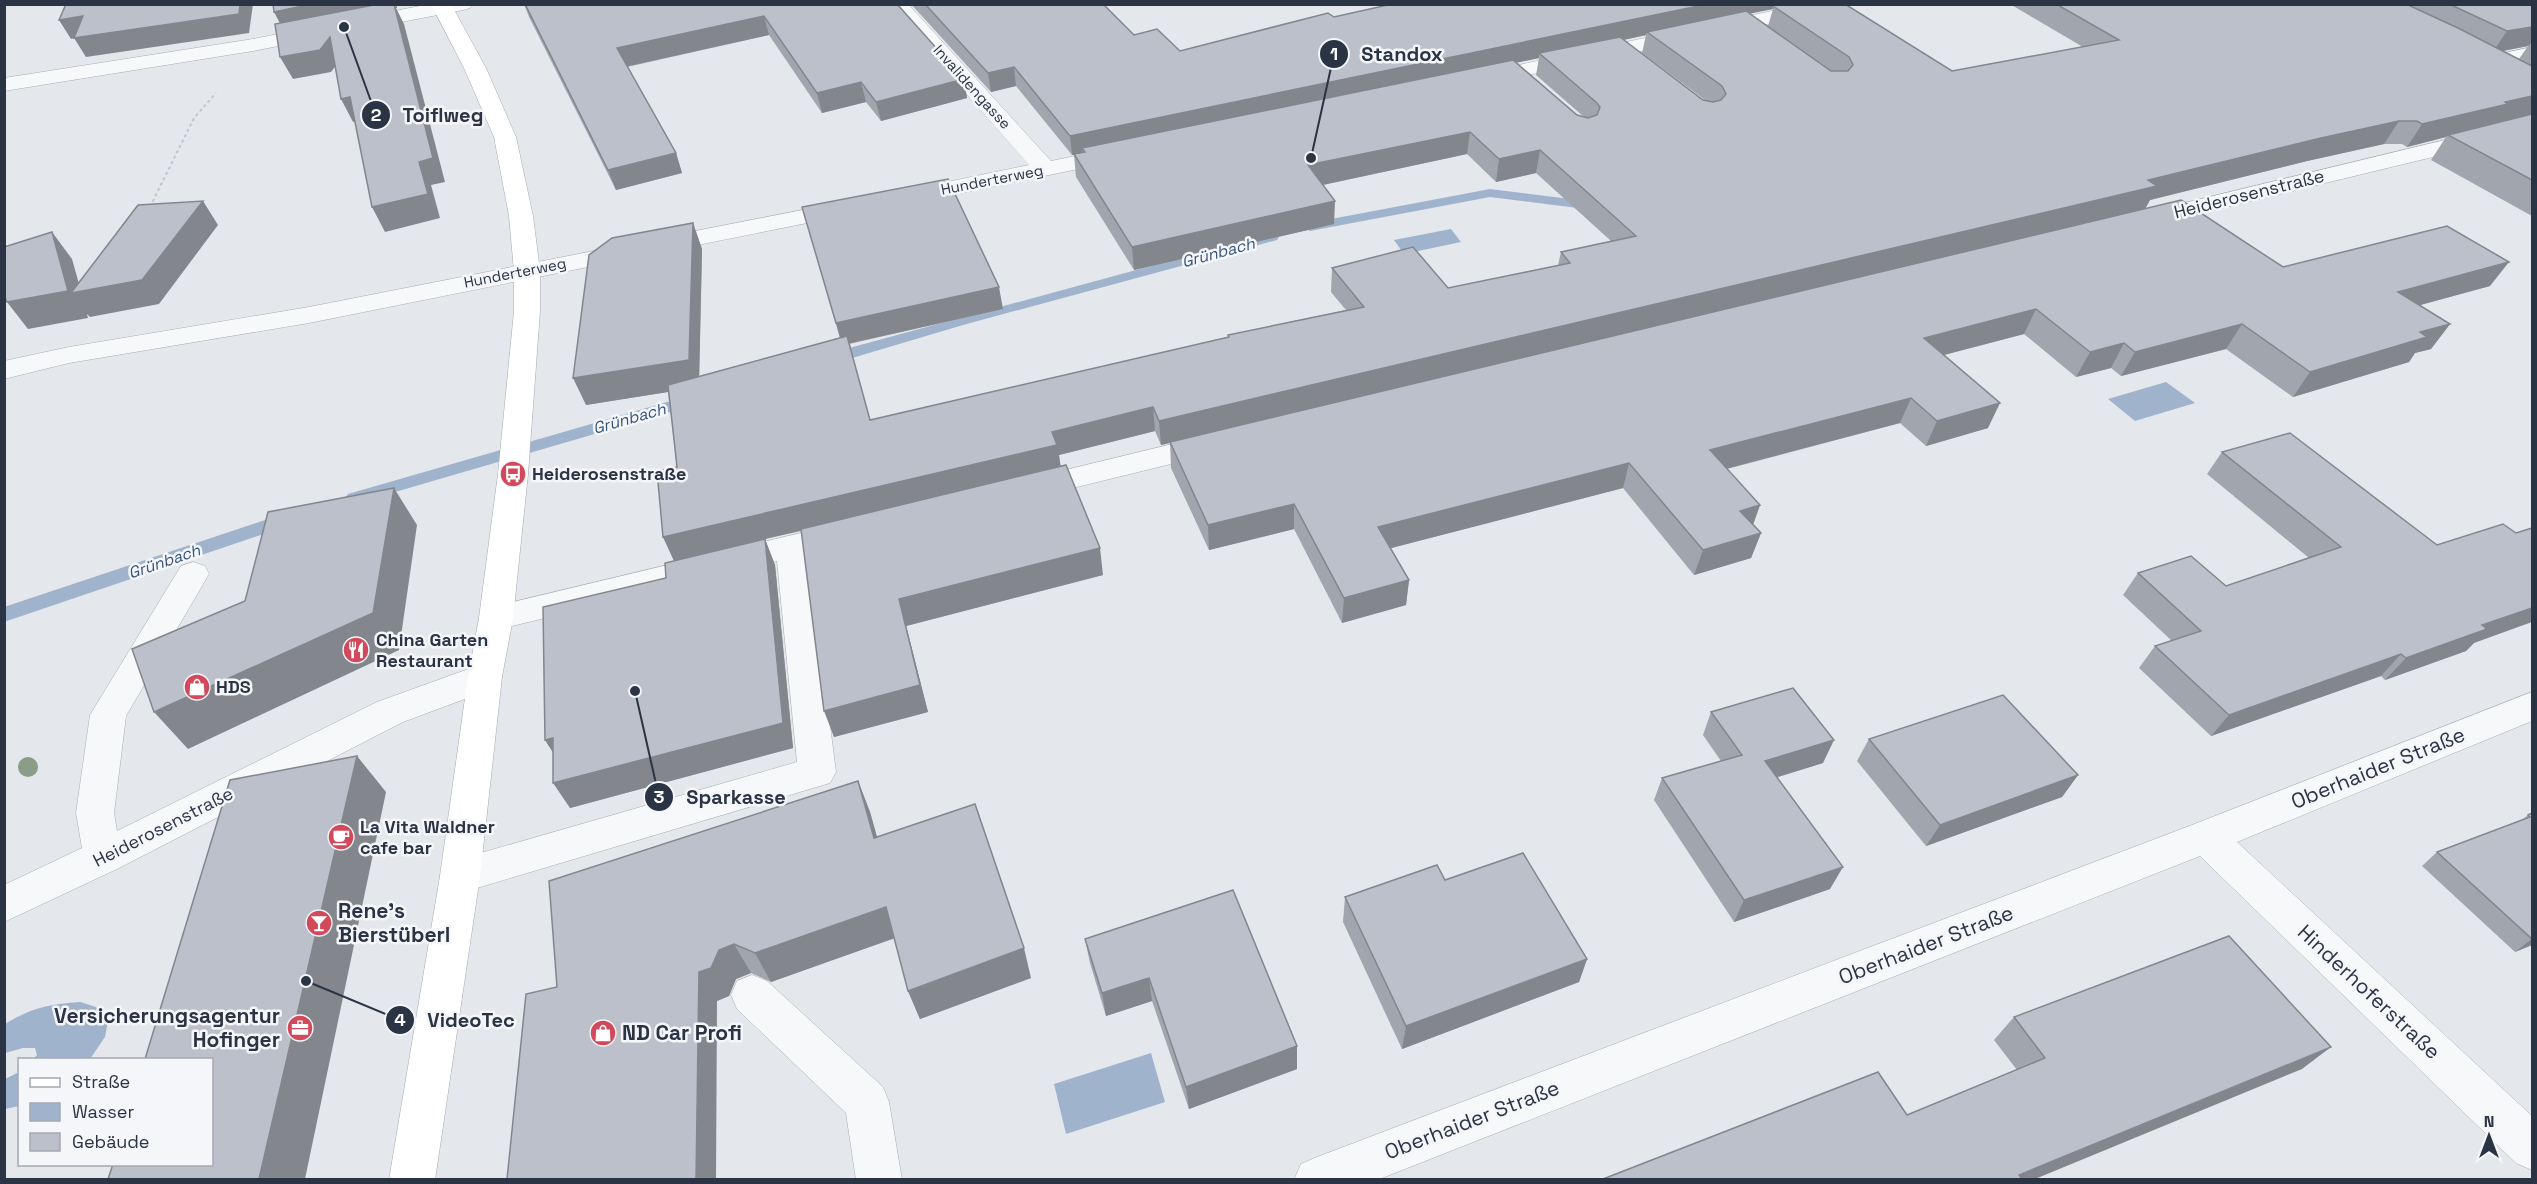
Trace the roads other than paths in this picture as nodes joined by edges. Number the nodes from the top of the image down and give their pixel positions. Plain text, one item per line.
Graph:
1 (897, 4) edge
2 (1836, 4) edge
3 (449, 6) edge
4 (1754, 21) edge
5 (2532, 53) edge
6 (2515, 75) edge
7 (1457, 84) edge
8 (4, 85) edge
9 (2532, 126) edge
10 (1140, 150) edge
11 (1046, 170) junction
12 (2126, 224) edge
13 (527, 271) junction
14 (4, 370) edge
15 (1244, 437) edge
16 (1000, 496) edge
17 (872, 527) edge
18 (790, 546) junction
19 (193, 574) dead end
20 (496, 618) junction
21 (485, 677) junction
22 (2532, 706) edge
23 (2206, 837) junction
24 (103, 857) junction
25 (460, 876) junction
26 (4, 904) edge
27 (752, 995) dead end
28 (2532, 1147) edge
29 (412, 1179) edge
30 (879, 1179) edge
31 (1317, 1179) edge

1 - 11 street, Invalidengasse
2 - 4 street
3 - 8 street
3 - 13 main road
4 - 7 street
5 - 6 street
9 - 12 street, Heiderosenstraße
10 - 11 street, Hunderterweg
11 - 13 street, Hunderterweg
13 - 14 street, Hunderterweg
13 - 20 main road
15 - 16 street
17 - 18 street
18 - 20 street
18 - 25 street
19 - 24 street
20 - 21 main road
21 - 24 street, Heiderosenstraße
21 - 25 main road
22 - 23 street, Oberhaider Straße
23 - 28 street, Hinderhoferstraße
23 - 31 street, Oberhaider Straße
24 - 26 street, Heiderosenstraße
25 - 29 main road
27 - 30 street

